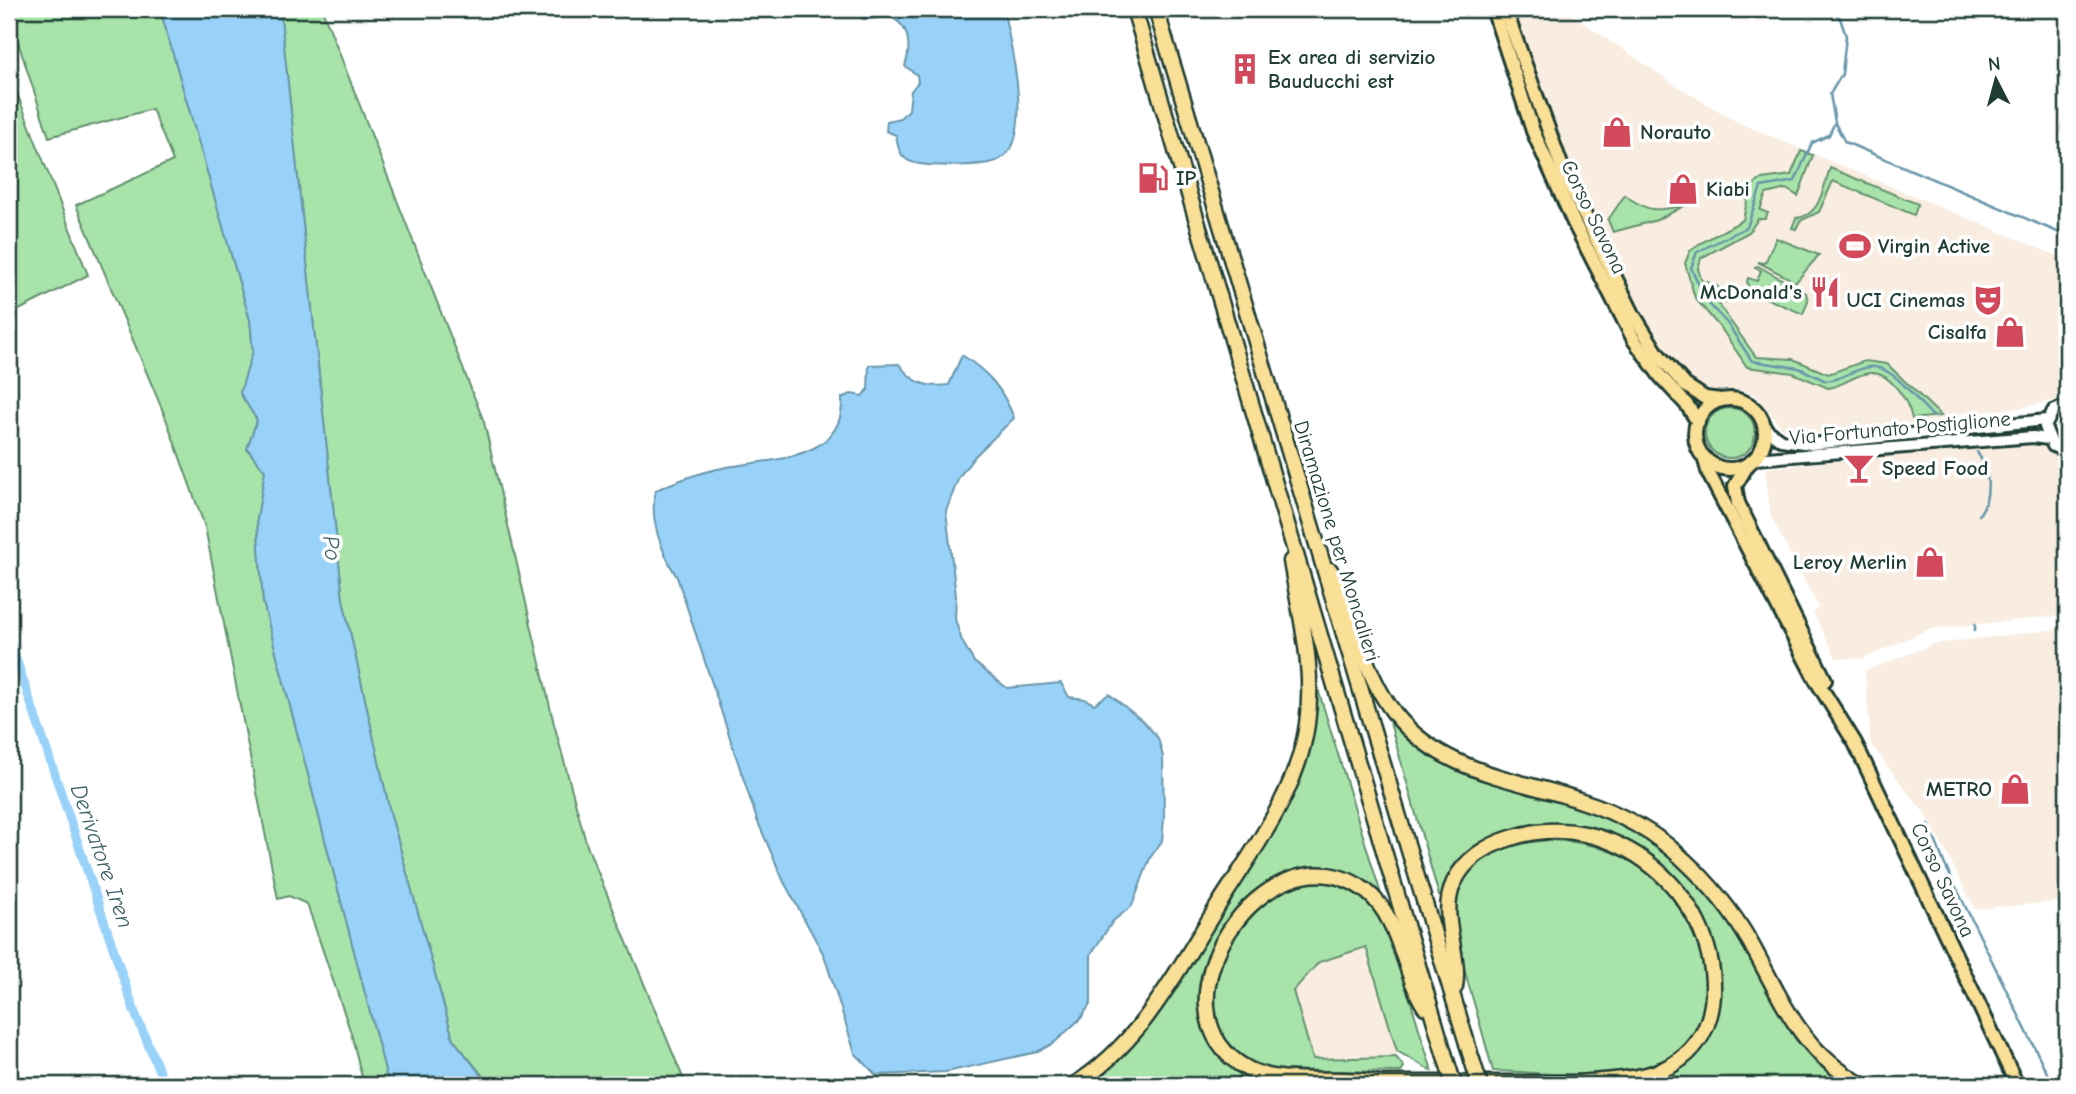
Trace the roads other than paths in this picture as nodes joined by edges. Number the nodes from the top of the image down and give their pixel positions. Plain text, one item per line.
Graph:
1 (1135, 9) edge
2 (1156, 9) edge
3 (1493, 9) edge
4 (1506, 9) edge
5 (1721, 400) junction
6 (2067, 405) edge
7 (2046, 420) junction
8 (1698, 422) junction
9 (1765, 428) junction
10 (2048, 439) junction
11 (2067, 452) edge
12 (1704, 457) junction
13 (1751, 461) junction
14 (1289, 528) junction
15 (1316, 548) junction
16 (1828, 694) junction
17 (1454, 996) junction
18 (1436, 1023) junction
19 (1378, 1083) junction
20 (1578, 1083) junction
21 (1074, 1085) edge
22 (1335, 1085) edge
23 (1454, 1085) edge
24 (1480, 1085) edge
25 (1614, 1085) edge
26 (1862, 1085) edge
27 (2017, 1085) edge

1 - 14 highway, Diramazione per Moncalieri
2 - 15 highway, Diramazione per Moncalieri
3 - 8 main road, Corso Savona
4 - 5 main road, Corso Savona
5 - 8 main road
5 - 9 main road, Corso Savona
6 - 7 street
7 - 9 street, Via Fortunato Postiglione
7 - 10 street
8 - 12 main road, Corso Savona
9 - 13 main road, Corso Savona
10 - 11 street
10 - 13 street, Via Fortunato Postiglione
12 - 13 main road
12 - 16 main road, Corso Savona
13 - 16 main road, Corso Savona
14 - 18 highway, Diramazione per Moncalieri
14 - 21 highway
15 - 17 highway, Diramazione per Moncalieri
15 - 26 highway
16 - 27 main road, Corso Savona
17 - 20 highway
17 - 24 highway, Diramazione per Moncalieri, bridge
18 - 19 highway
18 - 23 highway, Diramazione per Moncalieri, bridge
19 - 20 highway
19 - 22 highway
20 - 25 highway

